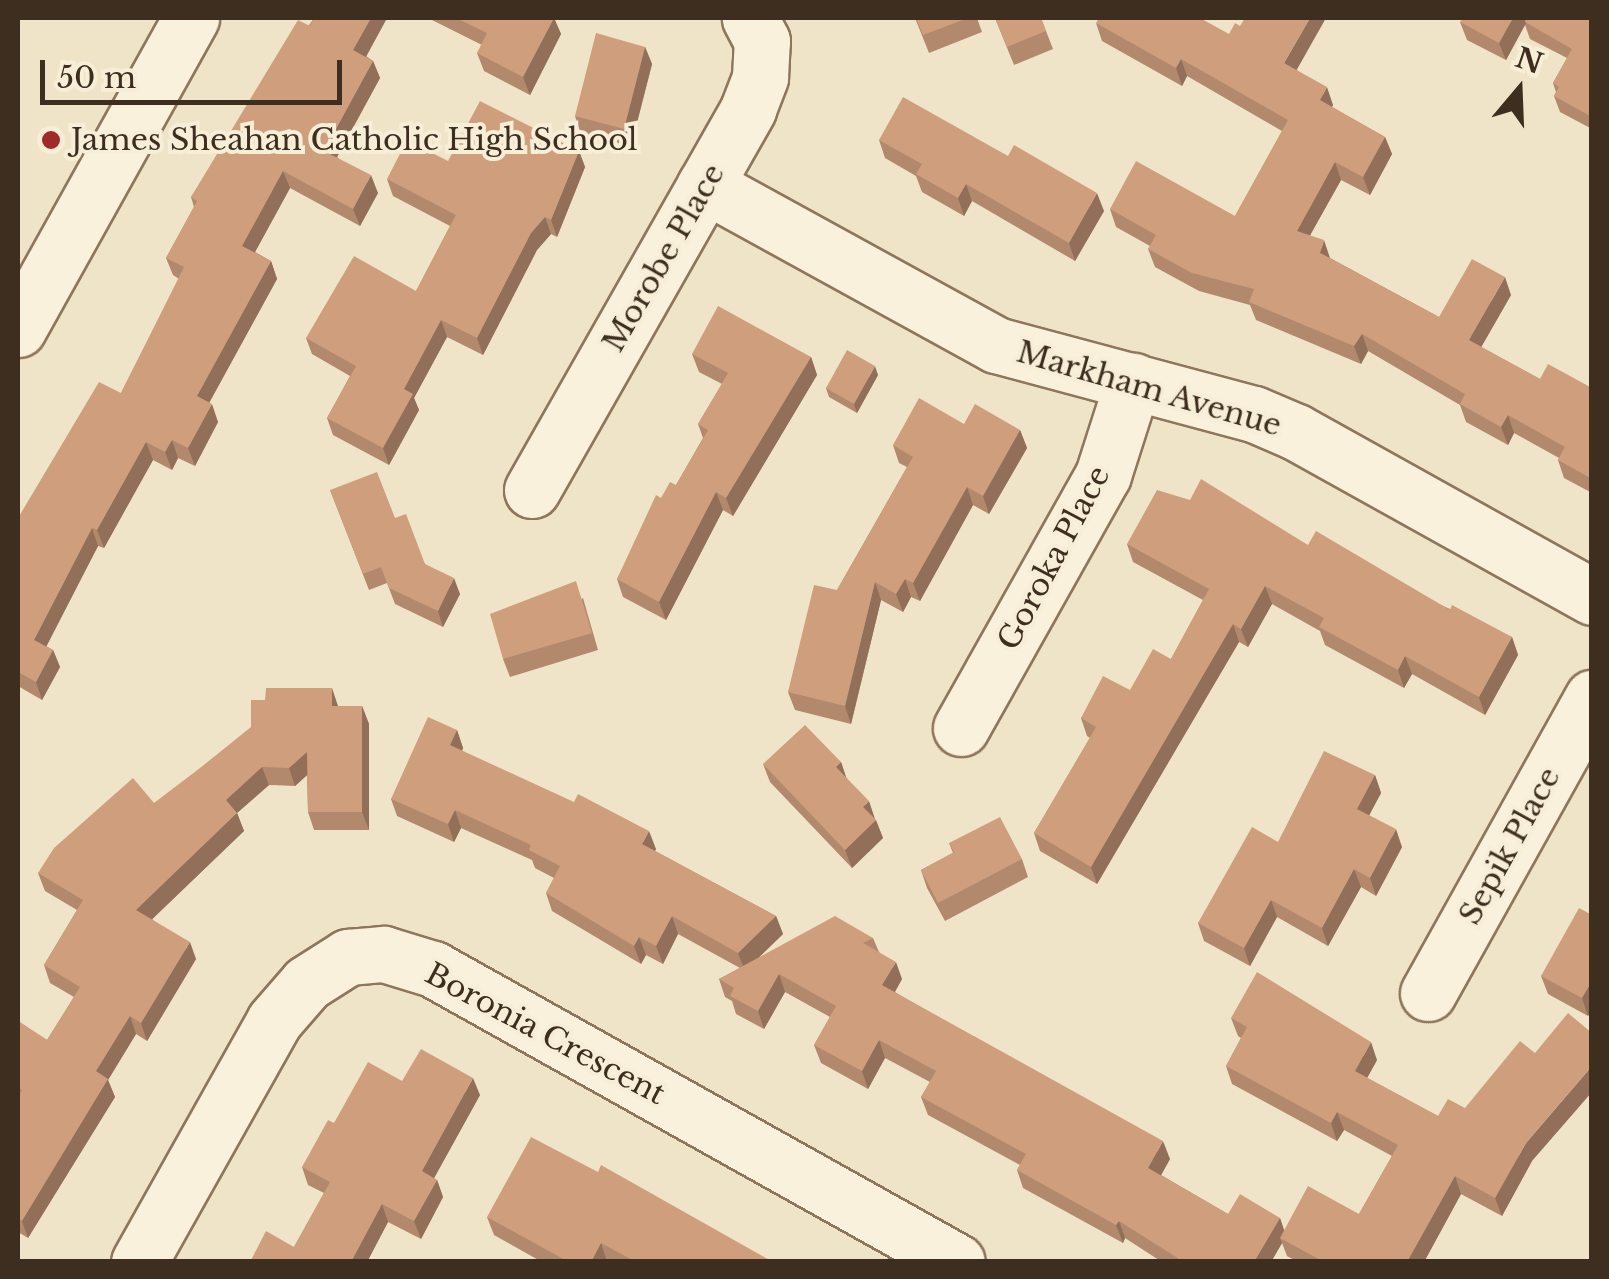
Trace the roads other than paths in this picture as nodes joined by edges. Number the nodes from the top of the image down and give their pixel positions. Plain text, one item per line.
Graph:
1 (191, 18) edge
2 (750, 18) edge
3 (706, 186) junction
4 (18, 329) edge
5 (1133, 381) junction
6 (532, 490) dead end
7 (1592, 596) edge
8 (1592, 698) edge
9 (961, 728) dead end
10 (1428, 994) dead end
11 (139, 1262) edge
12 (957, 1262) edge

1 - 4 street
2 - 3 street, Morobe Place
3 - 5 street, Markham Avenue
3 - 6 street, Morobe Place
5 - 7 street, Markham Avenue
5 - 9 street, Goroka Place
8 - 10 street, Sepik Place
11 - 12 street, Boronia Crescent

